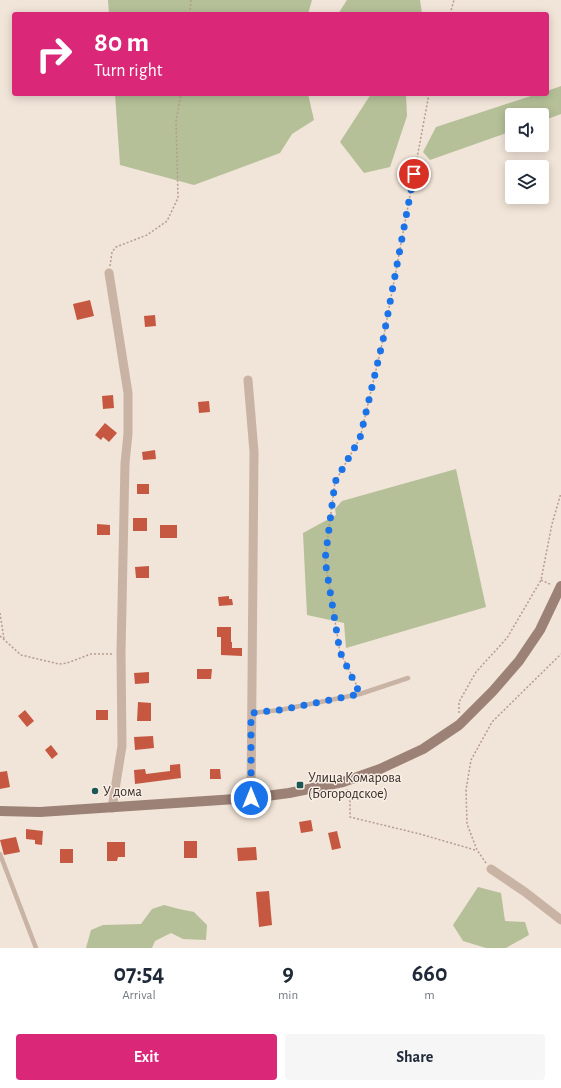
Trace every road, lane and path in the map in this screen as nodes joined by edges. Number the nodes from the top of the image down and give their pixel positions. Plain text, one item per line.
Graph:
1 (191, 0) edge
2 (454, 0) edge
3 (190, 12) edge
4 (451, 12) edge
5 (181, 96) edge
6 (430, 96) edge
7 (109, 273) joint
8 (248, 380) dead end
9 (561, 493) edge
10 (541, 580) junction
11 (561, 587) edge
12 (0, 613) edge
13 (0, 636) edge
14 (4, 639) junction
15 (121, 653) junction
16 (561, 654) edge
17 (408, 678) dead end
18 (360, 694) junction
19 (251, 713) junction
20 (459, 725) junction
21 (343, 782) junction
22 (251, 798) junction
23 (112, 808) junction
24 (0, 811) edge
25 (476, 850) junction
26 (0, 854) edge
27 (491, 869) joint
28 (561, 920) edge
29 (36, 948) edge

1 - 3 path
2 - 4 path
5 - 7 path
6 - 18 path
7 - 15 street
8 - 19 street
9 - 10 path
10 - 11 path
10 - 20 path
11 - 20 street
12 - 14 path
13 - 14 path
14 - 15 path
15 - 23 street
16 - 25 path
17 - 18 lane
18 - 19 lane
19 - 22 street
20 - 21 street
21 - 22 street
21 - 25 path
22 - 23 street
23 - 24 street
25 - 27 path
26 - 29 lane
27 - 28 street

